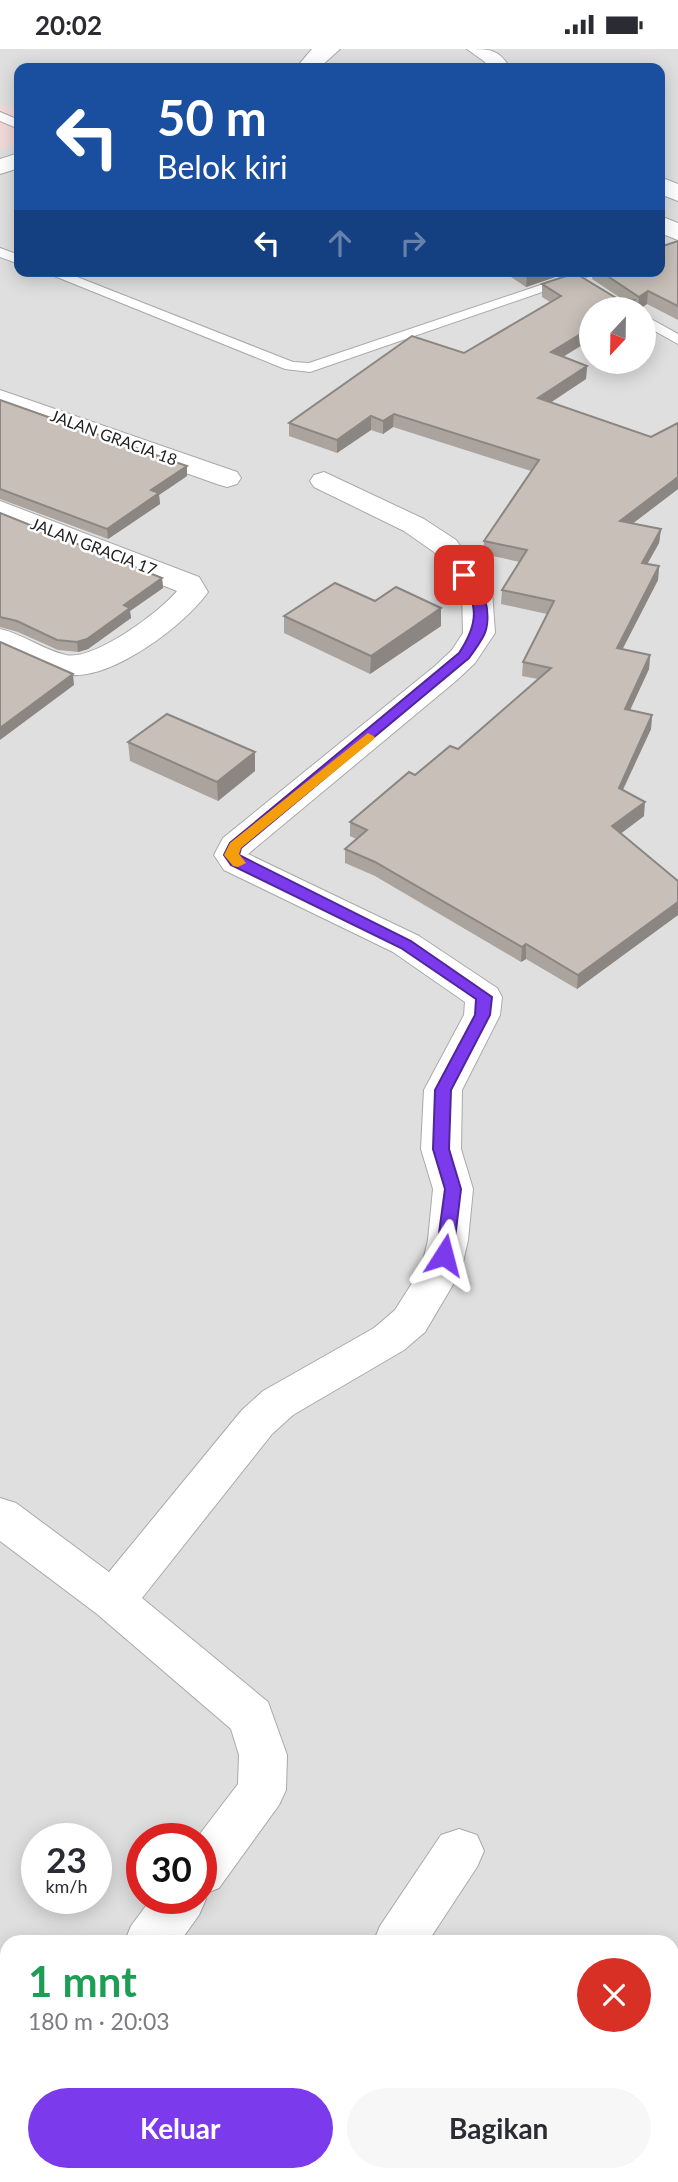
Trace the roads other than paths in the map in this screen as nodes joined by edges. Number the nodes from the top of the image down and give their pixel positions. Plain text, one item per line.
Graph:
1 (478, 49) edge
2 (496, 63) edge
3 (64, 277) edge
4 (579, 277) edge
5 (576, 278) junction
6 (597, 291) edge
7 (656, 326) edge
8 (678, 340) edge
9 (0, 398) edge
10 (226, 478) dead end
11 (324, 481) dead end
12 (0, 510) edge
13 (0, 638) edge
14 (0, 1516) edge
15 (113, 1601) junction
16 (217, 1850) edge
17 (459, 1851) dead end
18 (170, 1914) edge
19 (155, 1935) edge
20 (403, 1935) edge

1 - 2 street
3 - 5 lane
4 - 5 lane
5 - 6 lane
7 - 8 lane
9 - 10 street, JALAN GRACIA 18
11 - 15 street
12 - 13 street, JALAN GRACIA 17
14 - 15 street
15 - 16 street
17 - 20 street
18 - 19 street

